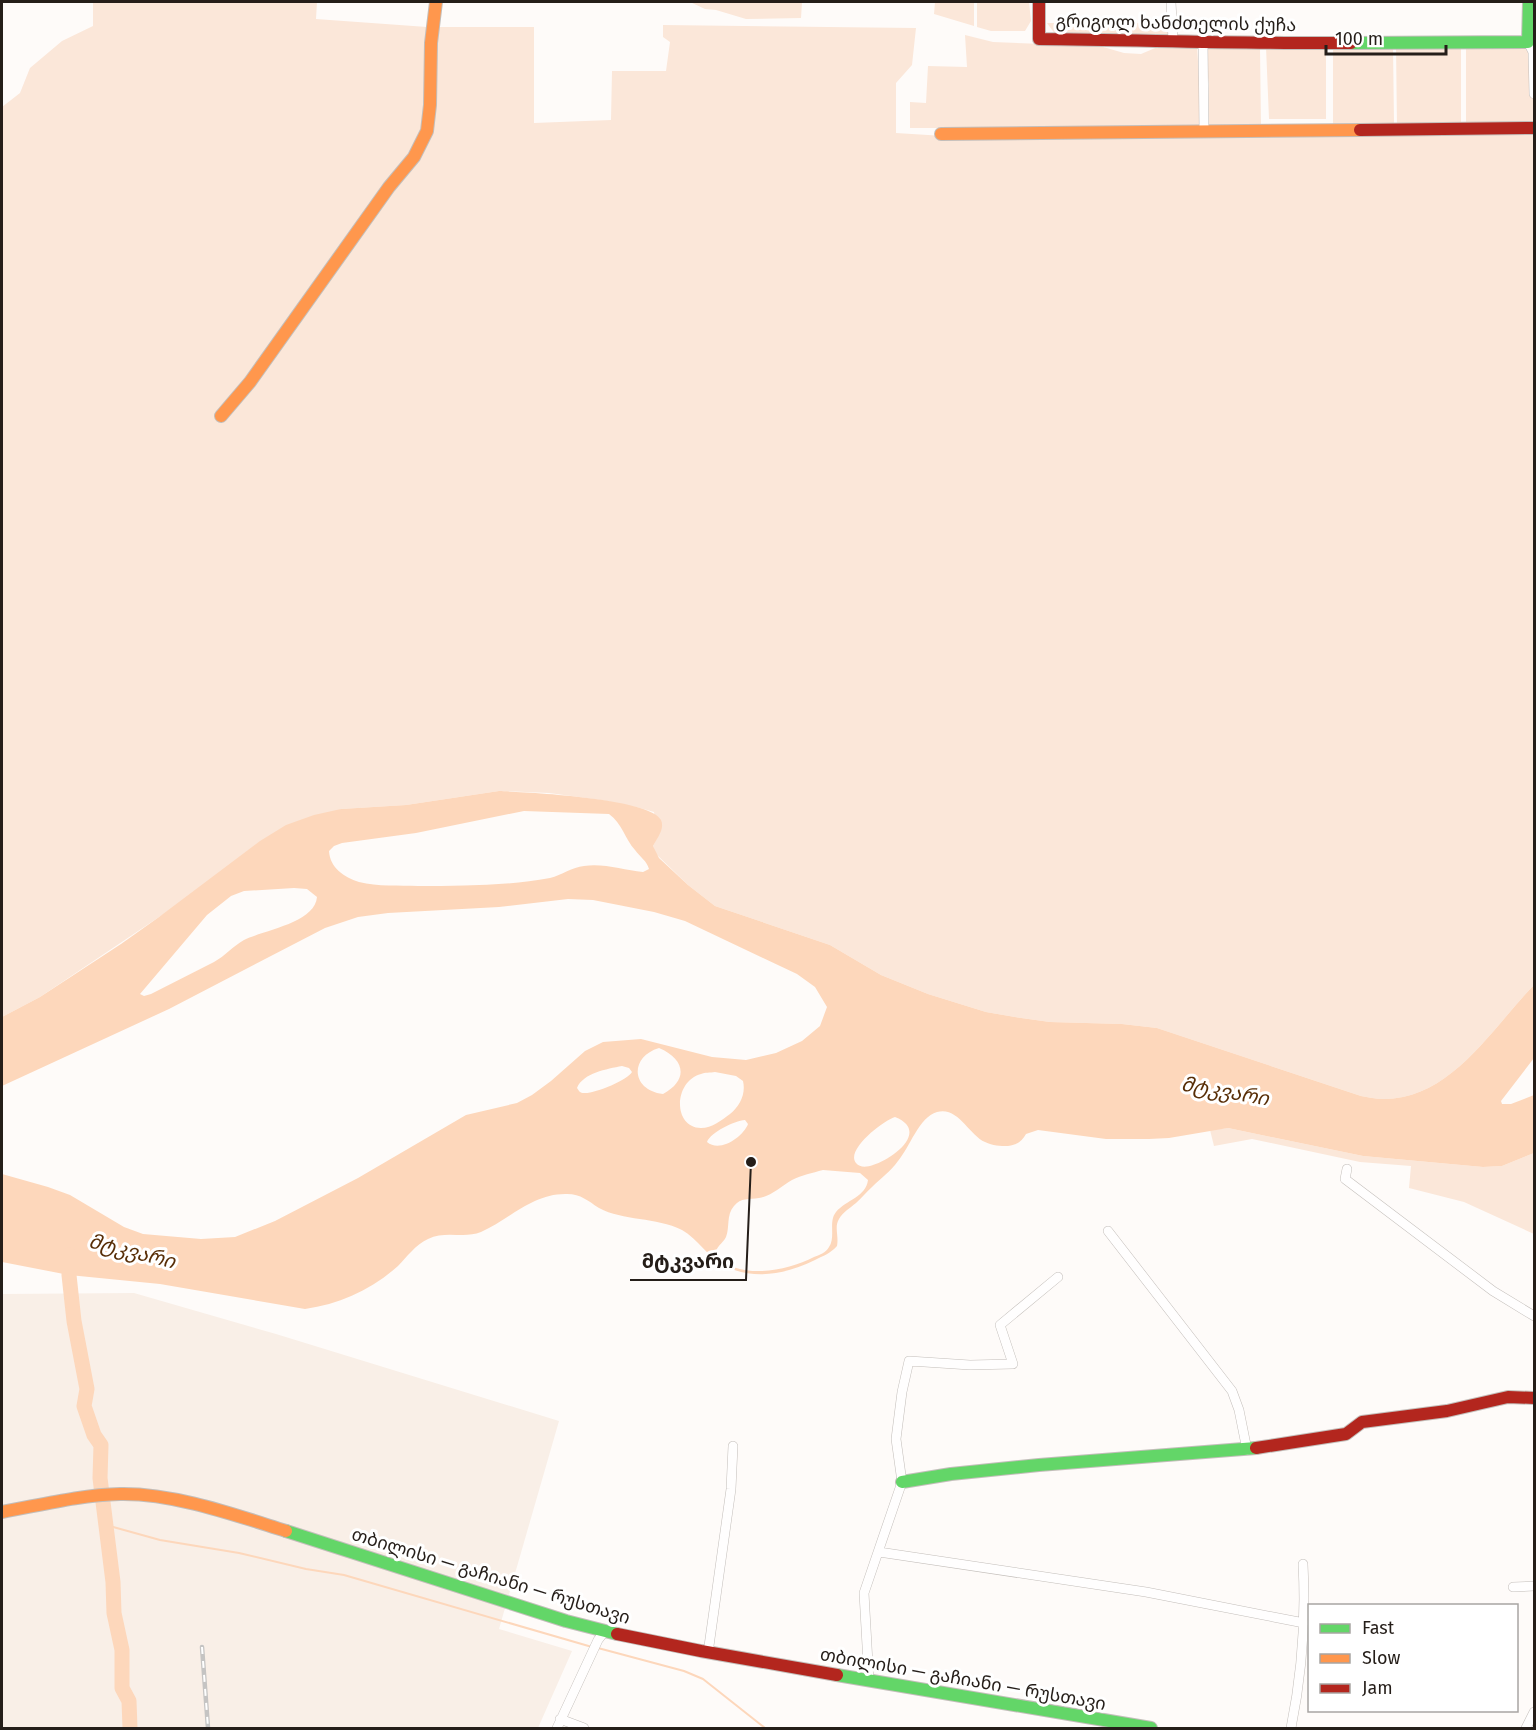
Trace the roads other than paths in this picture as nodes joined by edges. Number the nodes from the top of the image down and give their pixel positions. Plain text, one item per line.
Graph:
1 (436, 2) edge
2 (1039, 2) edge
3 (1171, 2) edge
4 (1529, 2) edge
5 (1173, 40) junction
6 (1203, 41) junction
7 (1528, 42) junction
8 (1534, 94) edge
9 (1534, 128) edge
10 (1204, 131) junction
11 (941, 134) dead end
12 (221, 416) dead end
13 (1347, 1169) dead end
14 (1108, 1231) dead end
15 (1058, 1277) dead end
16 (1534, 1316) edge
17 (1534, 1398) edge
18 (733, 1446) dead end
19 (1247, 1450) junction
20 (902, 1482) junction
21 (2, 1512) edge
22 (879, 1552) junction
23 (1303, 1564) dead end
24 (1534, 1586) edge
25 (1513, 1587) dead end
26 (1304, 1623) junction
27 (601, 1636) junction
28 (708, 1653) junction
29 (869, 1681) junction
30 (1534, 1712) edge
31 (558, 1724) edge
32 (584, 1728) edge
33 (1151, 1728) edge
34 (1291, 1728) edge
35 (1526, 1728) edge

1 - 12 street
2 - 5 street, გრიგოლ ხანძთელის ქუჩა
3 - 5 street
4 - 7 street
5 - 6 street, გრიგოლ ხანძთელის ქუჩა
6 - 7 street, გრიგოლ ხანძთელის ქუჩა
6 - 10 street
7 - 8 street
9 - 10 street
10 - 11 street
13 - 16 street
14 - 19 street
15 - 20 street
17 - 19 street
18 - 28 street
19 - 20 street
20 - 22 street
21 - 27 street, თბილისი — გაჩიანი — რუსთავი
22 - 26 street
22 - 29 street
23 - 26 street
24 - 25 street
26 - 34 street
27 - 28 street, თბილისი — გაჩიანი — რუსთავი
27 - 31 street
28 - 29 street, თბილისი — გაჩიანი — რუსთავი
29 - 33 street, თბილისი — გაჩიანი — რუსთავი
30 - 35 street
31 - 32 street

